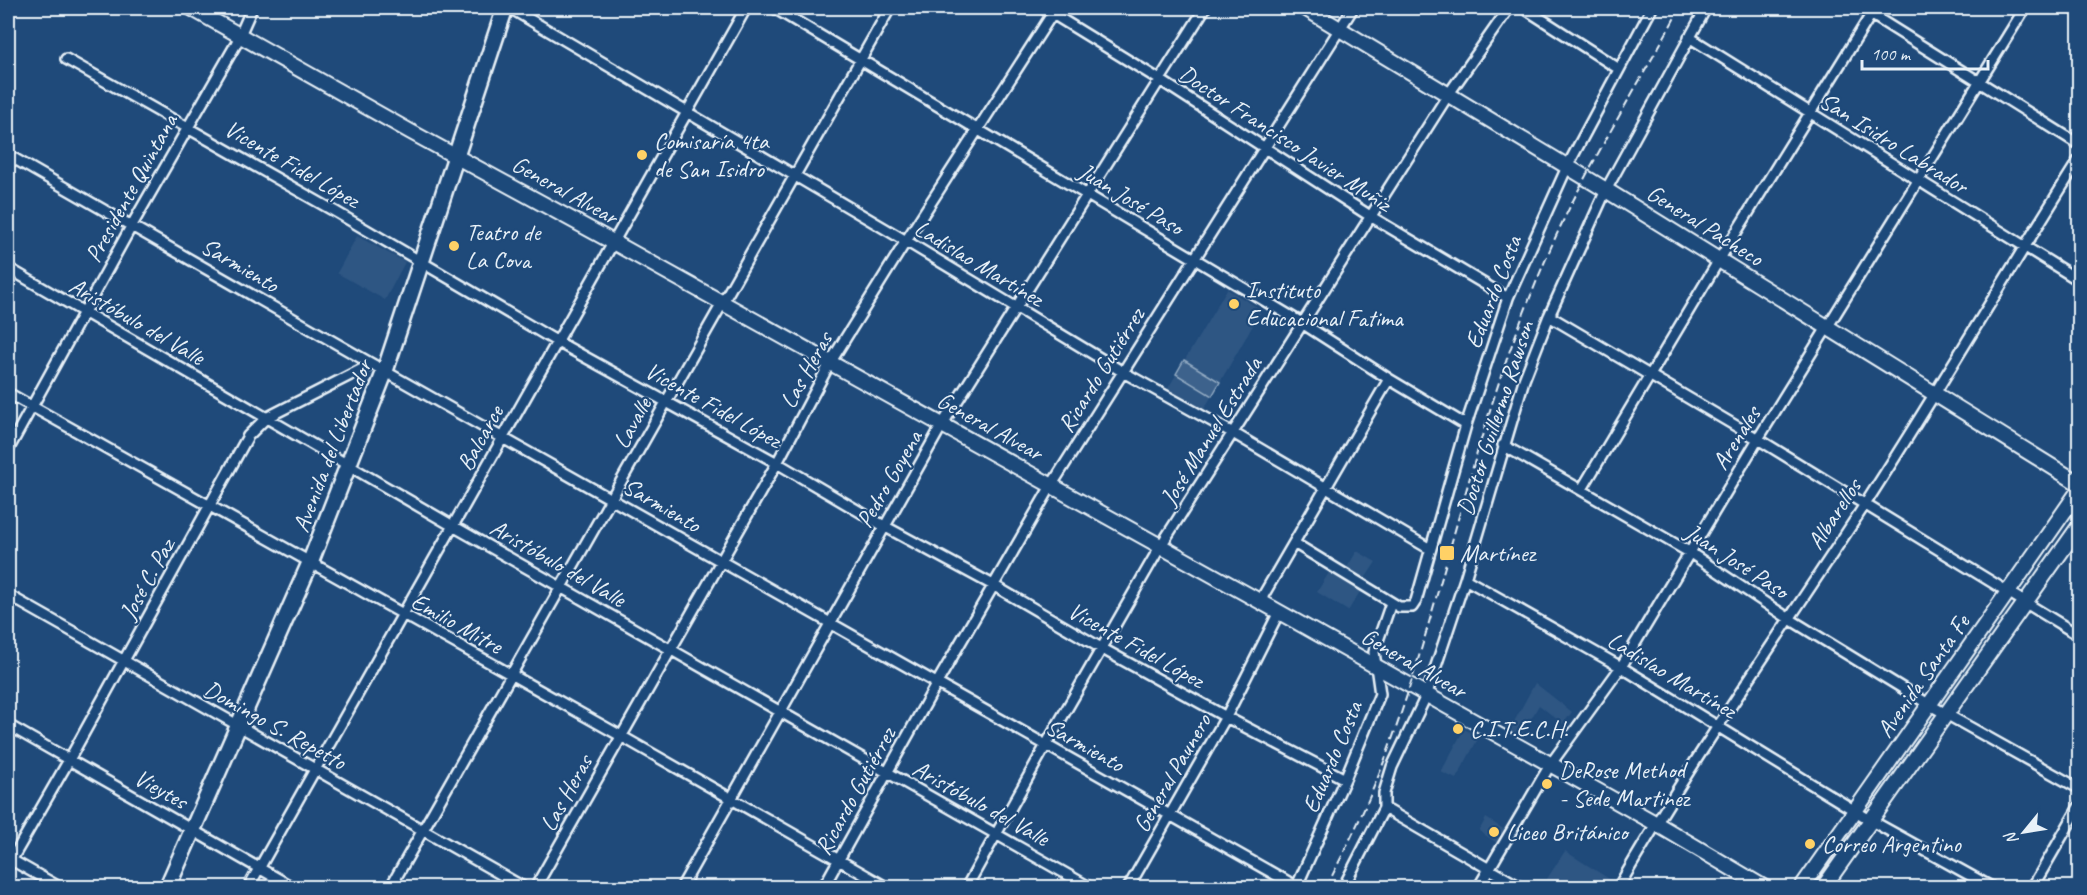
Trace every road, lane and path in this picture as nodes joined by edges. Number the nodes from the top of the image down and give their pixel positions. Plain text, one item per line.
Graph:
1 (191, 8) edge
2 (252, 8) edge
3 (505, 8) edge
4 (510, 8) edge
5 (747, 8) edge
6 (774, 8) edge
7 (890, 8) edge
8 (1043, 8) edge
9 (1205, 8) edge
10 (1305, 8) edge
11 (1353, 8) edge
12 (1509, 8) edge
13 (1524, 8) edge
14 (1652, 8) edge
15 (1706, 8) edge
16 (1861, 8) edge
17 (2025, 8) edge
18 (1054, 10) edge
19 (1873, 11) edge
20 (1340, 29) junction
21 (240, 35) junction
22 (1689, 37) junction
23 (66, 59) dead end
24 (861, 59) junction
25 (1619, 69) junction
26 (1160, 80) junction
27 (1979, 82) junction
28 (1448, 95) junction
29 (688, 113) junction
30 (1810, 113) junction
31 (188, 128) junction
32 (977, 129) junction
33 (2079, 145) edge
34 (1265, 148) junction
35 (8, 155) edge
36 (456, 156) junction
37 (2079, 158) edge
38 (1567, 167) junction
39 (794, 176) junction
40 (1918, 181) junction
41 (1606, 190) junction
42 (1087, 196) junction
43 (1370, 216) junction
44 (132, 225) junction
45 (906, 241) junction
46 (613, 242) junction
47 (2024, 246) junction
48 (1193, 258) junction
49 (1719, 260) junction
50 (421, 262) junction
51 (8, 268) edge
52 (2079, 281) edge
53 (1508, 298) junction
54 (722, 303) junction
55 (1015, 308) junction
56 (84, 313) junction
57 (1549, 316) junction
58 (1302, 323) junction
59 (1828, 328) junction
60 (556, 341) junction
61 (830, 363) junction
62 (379, 368) junction
63 (1123, 372) junction
64 (1649, 375) junction
65 (1389, 380) junction
66 (8, 393) edge
67 (1934, 393) junction
68 (667, 401) junction
69 (32, 407) junction
70 (266, 418) junction
71 (942, 425) junction
72 (1466, 425) junction
73 (1233, 433) junction
74 (503, 438) junction
75 (1758, 439) junction
76 (1503, 445) junction
77 (8, 450) edge
78 (777, 463) junction
79 (348, 465) junction
80 (2079, 484) edge
81 (1051, 486) junction
82 (1326, 488) junction
83 (1582, 489) junction
84 (2079, 489) edge
85 (612, 500) junction
86 (1865, 504) junction
87 (210, 506) junction
88 (2079, 525) edge
89 (453, 526) junction
90 (884, 526) junction
91 (1294, 543) junction
92 (1160, 547) junction
93 (1430, 549) junction
94 (1689, 552) junction
95 (721, 561) junction
96 (310, 563) junction
97 (1465, 579) junction
98 (993, 585) junction
99 (562, 588) junction
100 (2007, 593) junction
101 (8, 595) edge
102 (1260, 601) junction
103 (1391, 603) junction
104 (2024, 603) junction
105 (1279, 612) junction
106 (402, 614) junction
107 (1788, 618) junction
108 (831, 623) junction
109 (2079, 636) edge
110 (1101, 648) junction
111 (671, 650) junction
112 (123, 662) junction
113 (1376, 667) junction
114 (1621, 667) junction
115 (511, 676) junction
116 (937, 683) junction
117 (1426, 696) junction
118 (1930, 705) junction
119 (779, 712) junction
120 (1947, 714) junction
121 (1226, 717) junction
122 (1718, 724) junction
123 (8, 725) edge
124 (237, 726) junction
125 (621, 736) junction
126 (1046, 745) junction
127 (69, 760) junction
128 (1550, 765) junction
129 (315, 770) junction
130 (889, 773) junction
131 (1345, 779) junction
132 (2079, 789) edge
133 (730, 799) junction
134 (2079, 806) edge
135 (1384, 808) junction
136 (1855, 811) junction
137 (1171, 815) junction
138 (1870, 820) junction
139 (1655, 823) junction
140 (192, 829) junction
141 (423, 830) junction
142 (996, 834) junction
143 (839, 860) junction
144 (9, 861) edge
145 (259, 867) junction
146 (1489, 868) junction
147 (1297, 887) edge
148 (61, 888) edge
149 (167, 888) edge
150 (248, 888) edge
151 (294, 888) edge
152 (390, 888) edge
153 (525, 888) edge
154 (535, 888) edge
155 (681, 888) edge
156 (824, 888) edge
157 (888, 888) edge
158 (966, 888) edge
159 (1091, 888) edge
160 (1128, 888) edge
161 (1343, 888) edge
162 (1478, 888) edge
163 (1522, 888) edge
164 (1618, 888) edge
165 (1765, 888) edge
166 (1801, 888) edge
167 (1823, 888) edge
168 (1992, 888) edge
169 (2032, 888) edge

1 - 21 street, General Alvear
2 - 21 street, Presidente Quintana
3 - 36 main road, Avenida del Libertador
4 - 29 street, Ladislao Martínez
5 - 29 street, Balcarce
6 - 24 street, Juan José Paso
7 - 24 street, Lavalle
8 - 18 street, Doctor Francisco Javier Muñiz
9 - 26 street, Pedro Goyena
10 - 20 street, General Pacheco
11 - 20 street, Ricardo Gutiérrez
12 - 28 street, José Manuel Estrada
13 - 25 street
14 - 25 street, Eduardo Costa
15 - 22 street, Doctor Guillermo Rawson
16 - 19 street
17 - 27 street, Arenales
18 - 26 street, Doctor Francisco Javier Muñiz
18 - 32 street, Las Heras
19 - 27 street
19 - 30 street
20 - 28 street, General Pacheco
20 - 34 street, Ricardo Gutiérrez
21 - 31 street, Presidente Quintana
21 - 36 street, General Alvear
22 - 30 street, San Isidro Labrador
22 - 41 street, Doctor Guillermo Rawson
23 - 31 street, Vicente Fidel López
24 - 32 street, Juan José Paso
24 - 39 street, Lavalle
25 - 38 street, Eduardo Costa
26 - 34 street, Doctor Francisco Javier Muñiz
26 - 42 street, Pedro Goyena
27 - 33 street
27 - 40 street, Arenales
28 - 38 street, General Pacheco
28 - 43 street, José Manuel Estrada
29 - 39 street, Ladislao Martínez
29 - 46 street, Balcarce
30 - 40 street, San Isidro Labrador
30 - 49 street
31 - 44 street, Presidente Quintana
31 - 50 street, Vicente Fidel López
32 - 42 street, Juan José Paso
32 - 45 street, Las Heras
34 - 43 street, Doctor Francisco Javier Muñiz
34 - 48 street, Ricardo Gutiérrez
35 - 44 street, Sarmiento
36 - 46 street, General Alvear
36 - 50 main road, Avenida del Libertador
37 - 47 street, Albarellos
38 - 41 street, General Pacheco
38 - 53 street, Eduardo Costa
39 - 45 street, Ladislao Martínez
39 - 54 street, Lavalle
40 - 47 street, San Isidro Labrador
40 - 59 street, Arenales
41 - 49 street, General Pacheco
41 - 57 street, Doctor Guillermo Rawson
42 - 48 street, Juan José Paso
42 - 55 street, Pedro Goyena
43 - 53 street, Doctor Francisco Javier Muñiz
43 - 58 street, José Manuel Estrada
44 - 56 street, Presidente Quintana
44 - 62 street, Sarmiento
45 - 55 street, Ladislao Martínez
45 - 61 street, Las Heras
46 - 54 street, General Alvear
46 - 60 street, Balcarce
47 - 52 street, San Isidro Labrador
47 - 67 street, Albarellos
48 - 58 street, Juan José Paso
48 - 63 street, Ricardo Gutiérrez
49 - 59 street, General Pacheco
49 - 64 street
50 - 60 street, Vicente Fidel López
50 - 62 main road, Avenida del Libertador
51 - 56 street, Aristóbulo del Valle
53 - 72 street, Eduardo Costa
54 - 61 street, General Alvear
54 - 68 street, Lavalle
55 - 63 street, Ladislao Martínez
55 - 71 street, Pedro Goyena
56 - 69 street, Presidente Quintana
56 - 70 street, Aristóbulo del Valle
57 - 64 street
57 - 76 street, Doctor Guillermo Rawson
58 - 65 street, Juan José Paso
58 - 73 street, José Manuel Estrada
59 - 67 street, General Pacheco
59 - 75 street, Arenales
60 - 68 street, Vicente Fidel López
60 - 74 street, Balcarce
61 - 71 street, General Alvear
61 - 78 street, Las Heras
62 - 70 street, José C. Paz
62 - 74 street, Sarmiento
62 - 79 main road, Avenida del Libertador
63 - 73 street, Ladislao Martínez
63 - 81 street, Ricardo Gutiérrez
64 - 75 street
64 - 83 street
65 - 72 street, Juan José Paso
65 - 82 street
66 - 69 street, Emilio Mitre
67 - 80 street, General Pacheco
67 - 86 street, Albarellos
68 - 78 street, Vicente Fidel López
68 - 85 street, Lavalle
69 - 77 street, Presidente Quintana
69 - 87 street, Emilio Mitre
70 - 79 street, Aristóbulo del Valle
70 - 87 street, José C. Paz
71 - 81 street, General Alvear
71 - 90 street, Pedro Goyena
72 - 93 street, Eduardo Costa
73 - 82 street, Ladislao Martínez
73 - 92 street, José Manuel Estrada
74 - 85 street, Sarmiento
74 - 89 street, Balcarce
75 - 86 street
75 - 94 street, Arenales
76 - 83 street, Juan José Paso
76 - 97 street, Doctor Guillermo Rawson
78 - 90 street, Vicente Fidel López
78 - 95 street, Las Heras
79 - 89 street, Aristóbulo del Valle
79 - 96 main road, Avenida del Libertador
81 - 92 street, General Alvear
81 - 98 street, Ricardo Gutiérrez
82 - 91 street
82 - 93 street, Ladislao Martínez
83 - 94 street, Juan José Paso
84 - 100 street, Avenida Santa Fe
85 - 95 street, Sarmiento
85 - 99 street, Lavalle
86 - 100 street
86 - 107 street, Albarellos
87 - 96 street, Emilio Mitre
87 - 112 street, José C. Paz
88 - 104 street, Avenida Santa Fe
89 - 99 street, Aristóbulo del Valle
89 - 106 street, Balcarce
90 - 98 street, Vicente Fidel López
90 - 108 street, Pedro Goyena
91 - 102 street
91 - 103 street
92 - 102 street, General Alvear
92 - 110 street, José Manuel Estrada
93 - 103 street, Eduardo Costa
94 - 107 street, Juan José Paso
94 - 114 street, Arenales
95 - 108 street, Sarmiento
95 - 111 street, Las Heras
96 - 106 street, Emilio Mitre
96 - 124 main road, Avenida del Libertador
97 - 114 street, Ladislao Martínez
97 - 117 street, Doctor Guillermo Rawson
98 - 110 street, Vicente Fidel López
98 - 116 street, Ricardo Gutiérrez
99 - 111 street, Aristóbulo del Valle
99 - 115 street, Lavalle
100 - 104 street
100 - 118 street, Avenida Santa Fe
101 - 112 street, Domingo S. Repetto
102 - 105 street, General Alvear
103 - 113 street, Eduardo Costa
104 - 109 street
104 - 120 street, Avenida Santa Fe
105 - 113 street, General Alvear
105 - 121 street, General Paunero
106 - 115 street, Emilio Mitre
106 - 129 street, Balcarce
107 - 118 street, Juan José Paso
107 - 122 street, Albarellos
108 - 116 street, Sarmiento
108 - 119 street, Pedro Goyena
110 - 121 street, Vicente Fidel López
110 - 126 street, José Manuel Estrada
111 - 119 street, Aristóbulo del Valle
111 - 125 street, Las Heras
112 - 124 street, Domingo S. Repetto
112 - 127 street, José C. Paz
113 - 117 street, General Alvear
113 - 131 street, Eduardo Costa
114 - 122 street, Ladislao Martínez
114 - 128 street, Arenales
115 - 125 street, Emilio Mitre
115 - 141 street, Lavalle
116 - 126 street, Sarmiento
116 - 130 street, Ricardo Gutiérrez
117 - 128 street, General Alvear
117 - 135 street, Doctor Guillermo Rawson
118 - 120 street, Juan José Paso
118 - 136 street, Avenida Santa Fe
119 - 130 street, Aristóbulo del Valle
119 - 133 street, Pedro Goyena
120 - 132 street, Juan José Paso
120 - 138 street, Avenida Santa Fe
121 - 131 street, Vicente Fidel López
121 - 137 street, General Paunero
122 - 136 street, Ladislao Martínez
122 - 139 street, Albarellos
123 - 127 street, Vieytes
124 - 129 street, Domingo S. Repetto
124 - 140 main road, Avenida del Libertador
125 - 133 street, Emilio Mitre
125 - 154 street, Las Heras
126 - 137 street, Sarmiento
126 - 142 street, José Manuel Estrada
127 - 140 street, Vieytes
127 - 144 street, José C. Paz
128 - 139 street, General Alvear
128 - 146 street, Arenales
129 - 141 street, Domingo S. Repetto
129 - 145 street, Balcarce
130 - 142 street, Aristóbulo del Valle
130 - 143 street, Ricardo Gutiérrez
131 - 147 street, Eduardo Costa
133 - 143 street, Emilio Mitre
133 - 155 street, Pedro Goyena
134 - 169 street
135 - 146 street
135 - 161 street, Doctor Guillermo Rawson
136 - 138 street, Ladislao Martínez
136 - 166 street, Avenida Santa Fe
137 - 147 street, Sarmiento
137 - 160 street, General Paunero
138 - 167 street, Avenida Santa Fe
138 - 168 street, Ladislao Martínez
139 - 164 street, Albarellos
139 - 165 street, General Alvear
140 - 145 street, Vieytes
140 - 149 main road, Avenida del Libertador
141 - 152 street, Lavalle
141 - 153 street, Domingo S. Repetto
142 - 158 street, José Manuel Estrada
142 - 159 street, Aristóbulo del Valle
143 - 156 street, Ricardo Gutiérrez
143 - 157 street, Emilio Mitre
144 - 148 street
145 - 150 street, Balcarce
145 - 151 street, Vieytes
146 - 162 street, Arenales
146 - 163 street

